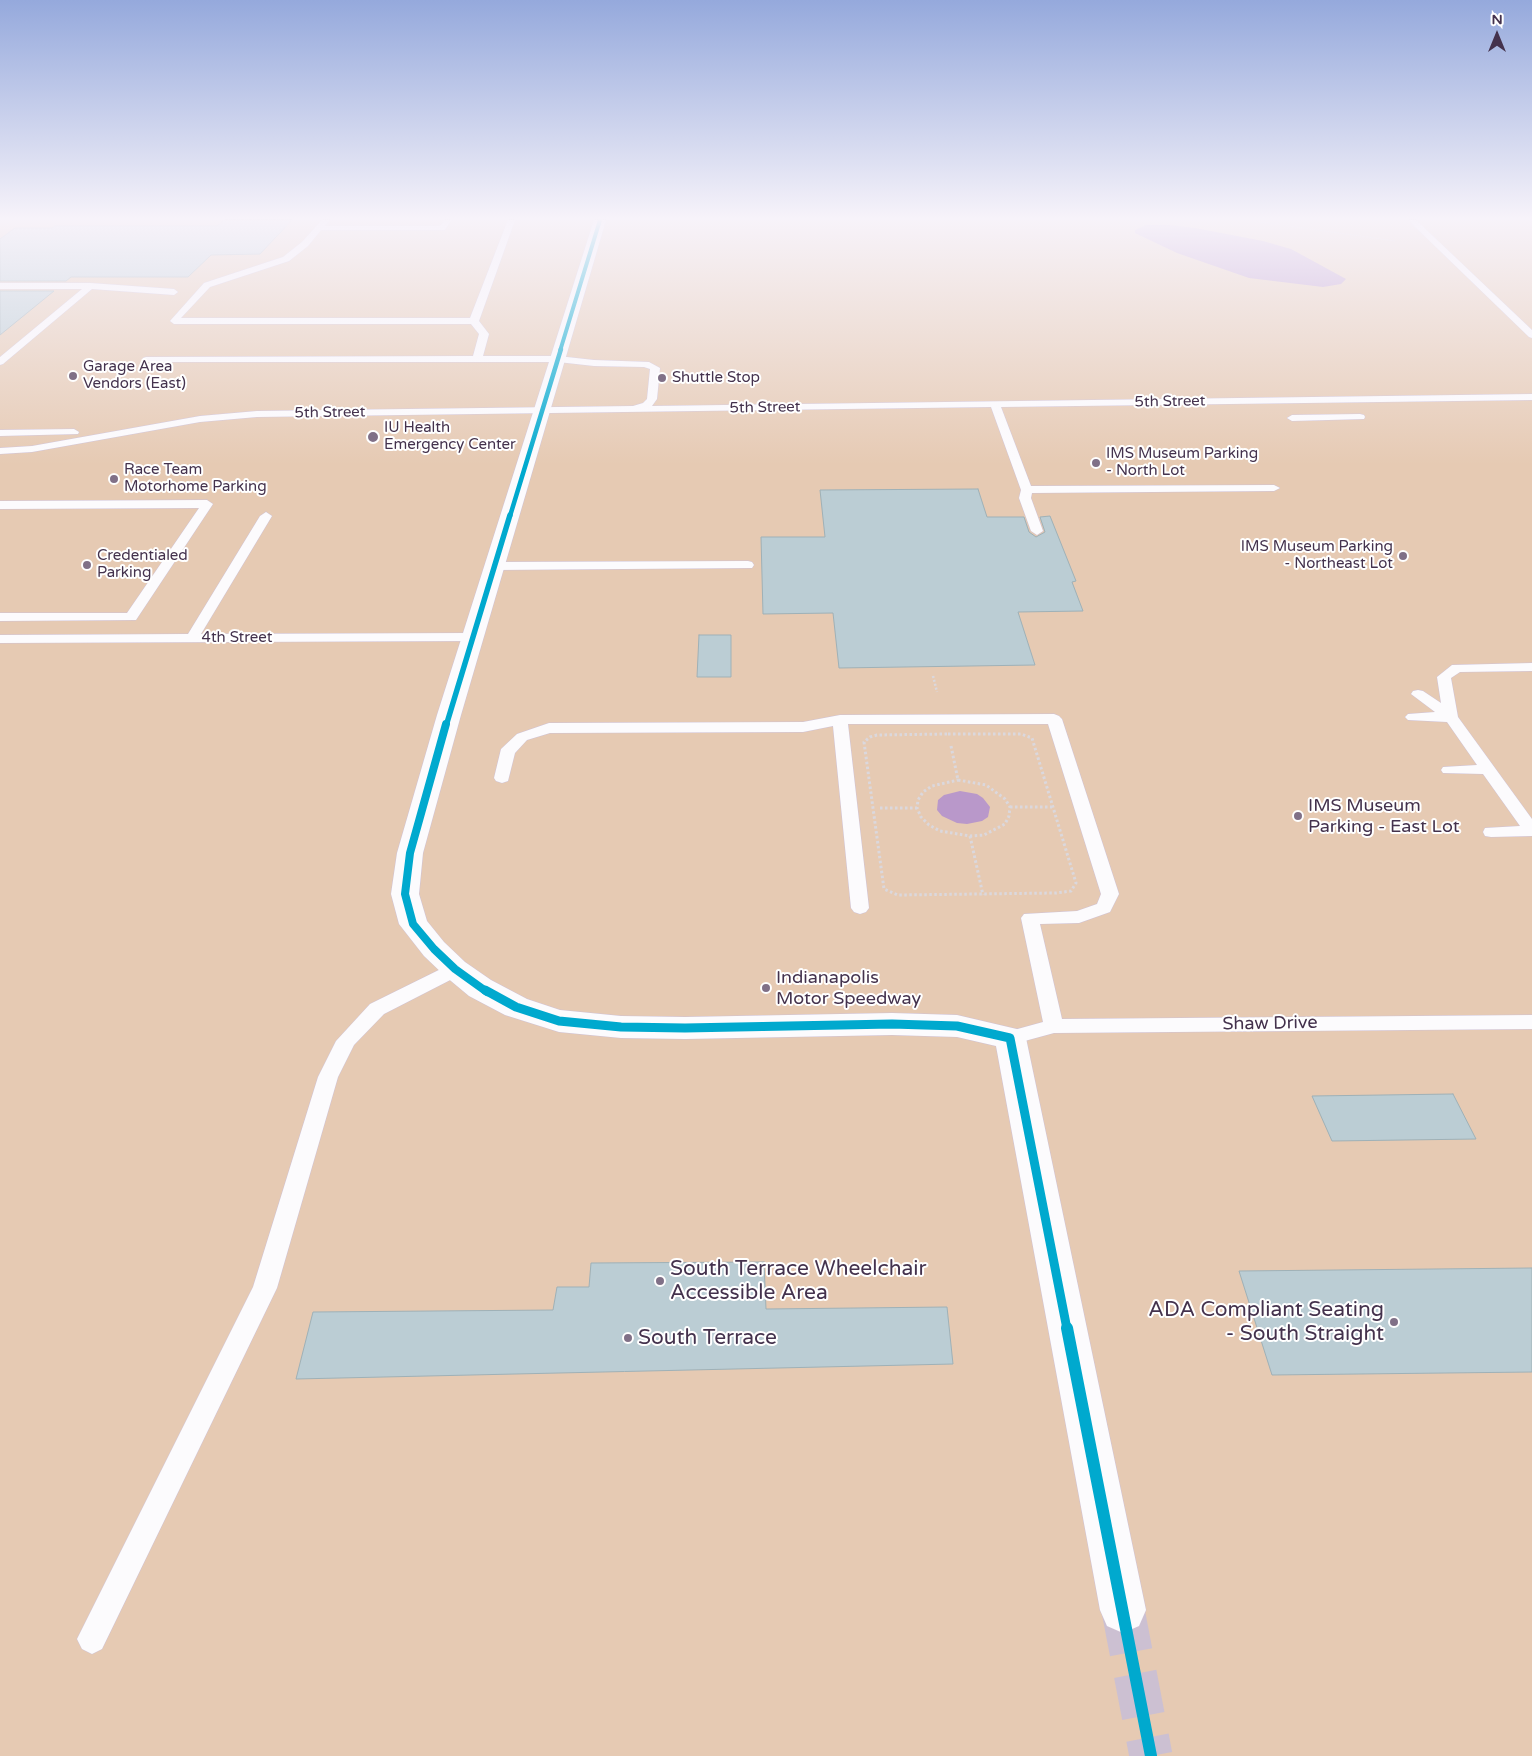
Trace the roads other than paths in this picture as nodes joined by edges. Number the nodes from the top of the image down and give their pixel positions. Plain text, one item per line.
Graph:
1 (71, 302) edge
2 (192, 302) edge
3 (481, 302) edge
4 (575, 302) edge
5 (1497, 302) edge
6 (474, 321) junction
7 (1532, 335) edge
8 (477, 359) junction
9 (558, 359) junction
10 (146, 360) dead end
11 (0, 362) edge
12 (1532, 396) edge
13 (1344, 399) junction
14 (995, 404) junction
15 (626, 410) junction
16 (542, 411) junction
17 (1292, 418) dead end
18 (200, 419) junction
19 (0, 433) edge
20 (0, 451) edge
21 (1274, 488) dead end
22 (1027, 490) junction
23 (0, 505) edge
24 (266, 516) dead end
25 (1037, 531) dead end
26 (748, 565) dead end
27 (495, 566) junction
28 (0, 617) edge
29 (473, 637) junction
30 (192, 638) junction
31 (0, 639) edge
32 (1532, 667) edge
33 (1418, 694) dead end
34 (1413, 717) dead end
35 (1451, 717) junction
36 (840, 720) junction
37 (1488, 769) junction
38 (1449, 770) dead end
39 (502, 778) dead end
40 (1532, 831) edge
41 (1491, 832) dead end
42 (860, 908) dead end
43 (456, 969) junction
44 (1532, 1022) edge
45 (1054, 1026) junction
46 (1010, 1038) junction
47 (1123, 1610) tunnel mouth
48 (92, 1639) dead end

1 - 11 lane
2 - 6 lane
3 - 6 lane
4 - 9 street
5 - 7 lane
6 - 8 lane
8 - 9 lane
8 - 10 lane
9 - 15 lane
9 - 16 street
12 - 13 lane, 5th Street
13 - 14 lane, 5th Street
13 - 17 lane
14 - 15 lane, 5th Street
14 - 22 lane
15 - 16 lane, 5th Street
16 - 18 lane, 5th Street
16 - 27 street
18 - 19 lane
18 - 20 lane, 5th Street
21 - 22 lane
22 - 25 lane
23 - 28 lane
24 - 30 lane
26 - 27 lane
27 - 29 street
29 - 30 lane, 4th Street
29 - 43 street
30 - 31 lane, 4th Street
32 - 35 lane
33 - 35 lane
34 - 35 lane
35 - 37 lane
36 - 39 lane
36 - 42 lane
36 - 45 lane
37 - 38 lane
37 - 40 lane
40 - 41 lane
43 - 46 street
43 - 48 lane
44 - 45 lane, Shaw Drive
45 - 46 lane, Shaw Drive
46 - 47 street

